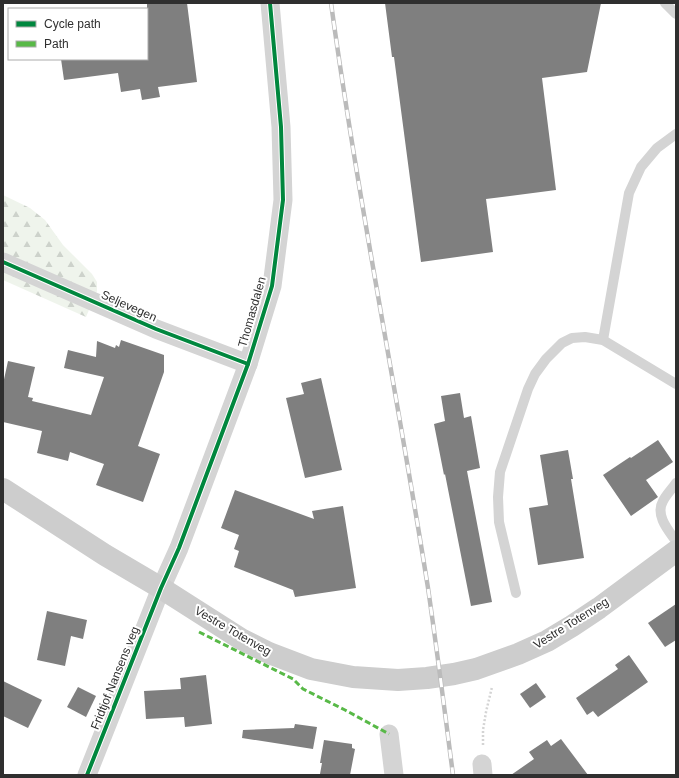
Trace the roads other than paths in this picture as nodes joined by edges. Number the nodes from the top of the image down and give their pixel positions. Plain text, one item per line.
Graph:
1 (270, 3) edge
2 (665, 3) edge
3 (676, 14) edge
4 (676, 134) edge
5 (3, 262) edge
6 (603, 340) junction
7 (248, 364) junction
8 (676, 384) edge
9 (676, 483) edge
10 (3, 489) edge
11 (676, 541) edge
12 (676, 551) edge
13 (161, 588) junction
14 (516, 593) dead end
15 (389, 734) dead end
16 (87, 775) edge
17 (394, 775) edge

1 - 7 street, Thomasdalen
2 - 3 lane
4 - 6 lane
5 - 7 street, Seljevegen
6 - 8 lane
6 - 14 lane
7 - 13 street, Thomasdalen
9 - 11 lane
10 - 13 main road, Vestre Totenveg
12 - 13 main road, Vestre Totenveg
13 - 16 street, Fridtjof Nansens veg
15 - 17 street

